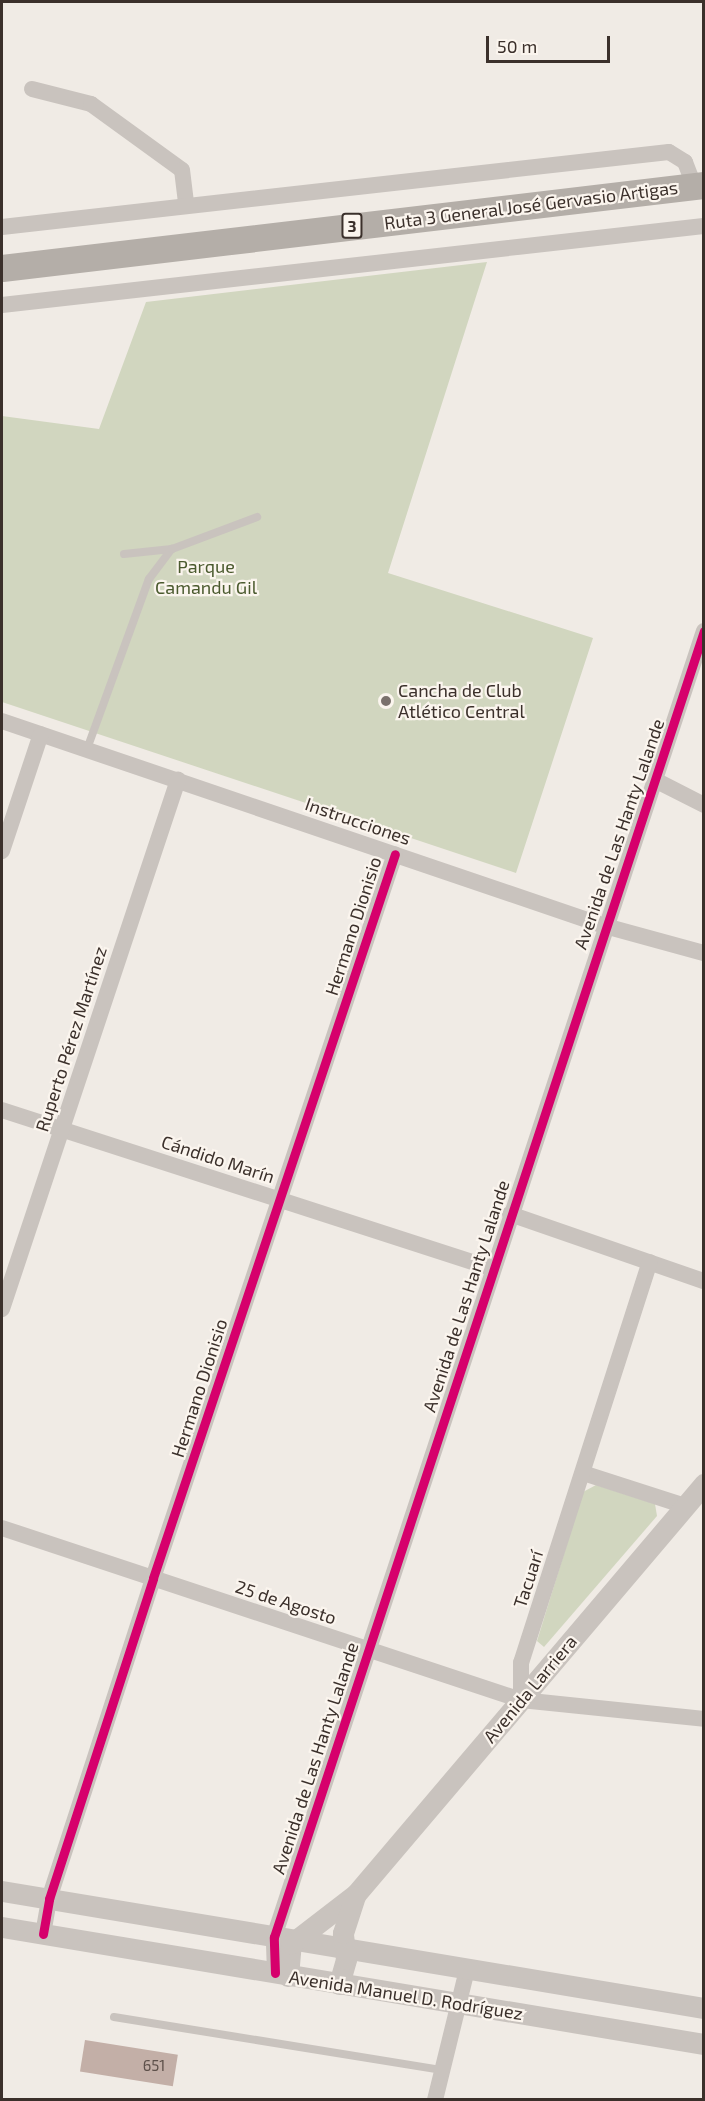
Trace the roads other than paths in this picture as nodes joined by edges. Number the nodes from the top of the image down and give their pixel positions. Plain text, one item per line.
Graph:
1 (32, 89) dead end
2 (699, 186) edge
3 (186, 203) junction
4 (704, 226) edge
5 (2, 227) edge
6 (2, 268) edge
7 (2, 305) edge
8 (257, 517) dead end
9 (172, 549) junction
10 (124, 554) dead end
11 (704, 630) edge
12 (2, 721) edge
13 (41, 734) junction
14 (87, 749) junction
15 (178, 780) junction
16 (655, 780) junction
17 (704, 805) edge
18 (2, 851) edge
19 (394, 854) junction
20 (605, 926) junction
21 (704, 953) edge
22 (2, 1110) edge
23 (61, 1129) junction
24 (280, 1199) junction
25 (510, 1214) junction
26 (650, 1262) junction
27 (491, 1268) junction
28 (704, 1281) edge
29 (2, 1309) edge
30 (583, 1473) junction
31 (704, 1484) edge
32 (685, 1506) junction
33 (2, 1528) edge
34 (153, 1578) junction
35 (367, 1649) junction
36 (521, 1700) junction
37 (704, 1719) edge
38 (2, 1891) edge
39 (356, 1894) junction
40 (49, 1899) junction
41 (2, 1927) edge
42 (43, 1934) junction
43 (274, 1937) junction
44 (296, 1941) junction
45 (342, 1948) junction
46 (467, 1970) junction
47 (281, 1975) junction
48 (339, 1984) junction
49 (460, 2004) junction
50 (704, 2008) edge
51 (114, 2017) dead end
52 (704, 2044) edge
53 (441, 2070) junction
54 (435, 2100) edge

1 - 3 street
2 - 3 street
2 - 6 highway, Ruta 3 General José Gervasio Artigas / 3
3 - 5 street
4 - 7 street
8 - 9 lane
9 - 10 lane
9 - 14 lane
11 - 16 street, Avenida de Las Hanty Lalande
12 - 13 street, Instrucciones
13 - 14 street, Instrucciones
13 - 18 street
14 - 15 street, Instrucciones
15 - 19 street, Instrucciones
15 - 23 street, Ruperto Pérez Martínez
16 - 17 street
16 - 20 street, Avenida de Las Hanty Lalande
19 - 20 street, Instrucciones
19 - 24 street, Hermano Dionisio
20 - 21 street, Instrucciones
20 - 25 street, Avenida de Las Hanty Lalande
22 - 23 street, Cándido Marín
23 - 24 street, Cándido Marín
23 - 29 street, Ruperto Pérez Martínez
24 - 27 street, Cándido Marín
24 - 34 street, Hermano Dionisio
25 - 26 street
25 - 27 street, Avenida de Las Hanty Lalande
26 - 28 street
26 - 30 street, Tacuarí
27 - 35 street, Avenida de Las Hanty Lalande
30 - 32 street
30 - 36 street, Tacuarí
31 - 32 street, Avenida Larriera
32 - 36 street, Avenida Larriera
33 - 34 street, 25 de Agosto
34 - 35 street, 25 de Agosto
34 - 40 street, Hermano Dionisio
35 - 36 street, 25 de Agosto
35 - 43 street, Avenida de Las Hanty Lalande
36 - 37 street, 25 de Agosto
36 - 39 street, Avenida Larriera
38 - 40 street, Avenida Manuel D. Rodríguez
39 - 44 street, Avenida Larriera
39 - 45 street, Avenida Larriera
40 - 42 street, Hermano Dionisio
40 - 43 street, Avenida Manuel D. Rodríguez
41 - 42 street, Avenida Manuel D. Rodríguez
42 - 47 street, Avenida Manuel D. Rodríguez
43 - 44 street, Avenida Manuel D. Rodríguez
43 - 47 street, Avenida de Las Hanty Lalande
44 - 45 street, Avenida Manuel D. Rodríguez
44 - 47 street
45 - 46 street, Avenida Manuel D. Rodríguez
45 - 48 street, Avenida Larriera
46 - 49 street
46 - 50 street, Avenida Manuel D. Rodríguez
47 - 48 street, Avenida Manuel D. Rodríguez
48 - 49 street, Avenida Manuel D. Rodríguez
49 - 52 street, Avenida Manuel D. Rodríguez
49 - 53 street
51 - 53 lane
53 - 54 street

